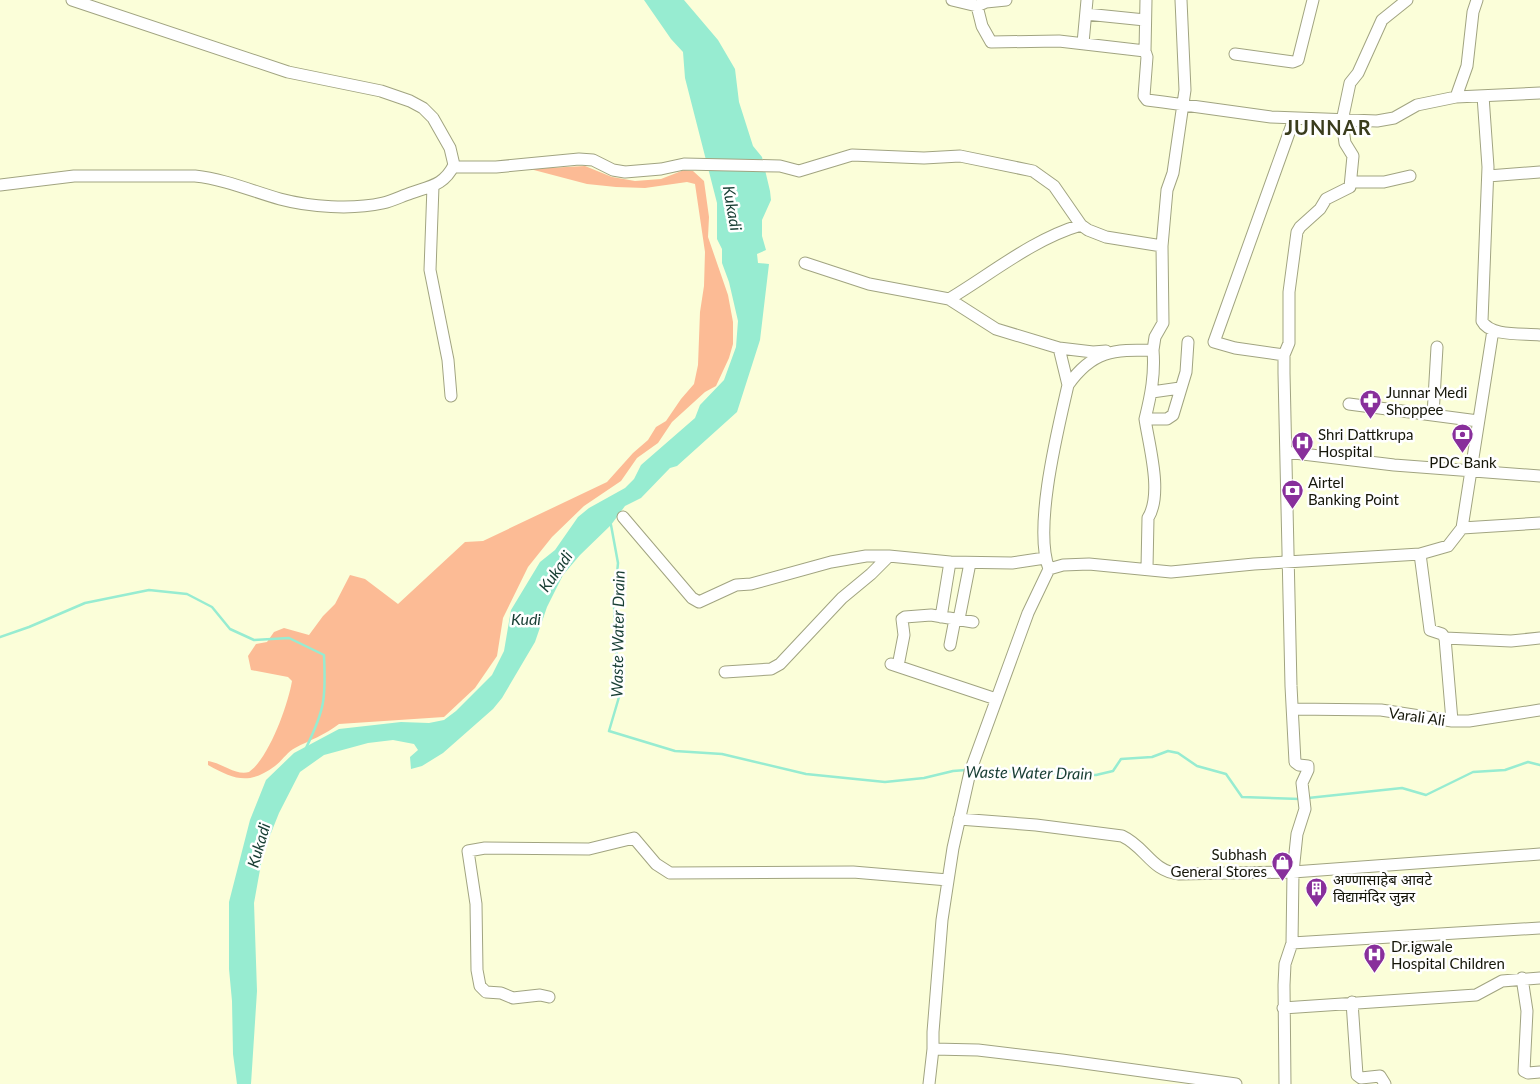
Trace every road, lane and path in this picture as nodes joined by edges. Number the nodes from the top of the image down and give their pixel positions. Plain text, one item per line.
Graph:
1 (72, 0) edge
2 (952, 0) edge
3 (1006, 0) edge
4 (1087, 0) edge
5 (1146, 0) edge
6 (1181, 0) edge
7 (1313, 0) edge
8 (1407, 0) edge
9 (1477, 0) edge
10 (977, 6) junction
11 (1086, 14) junction
12 (1146, 20) junction
13 (1083, 43) junction
14 (1144, 51) junction
15 (1235, 54) dead end
16 (1540, 93) edge
17 (1483, 96) junction
18 (1456, 97) junction
19 (1182, 104) junction
20 (1294, 119) junction
21 (1342, 121) junction
22 (454, 165) junction
23 (1540, 172) edge
24 (1410, 176) dead end
25 (1488, 176) junction
26 (1351, 182) junction
27 (0, 185) edge
28 (433, 186) junction
29 (1081, 225) junction
30 (1162, 246) junction
31 (805, 263) dead end
32 (949, 299) junction
33 (1493, 330) junction
34 (1540, 335) edge
35 (1188, 342) dead end
36 (1437, 347) dead end
37 (1060, 348) junction
38 (1115, 350) junction
39 (1153, 350) junction
40 (1284, 355) junction
41 (1068, 385) junction
42 (1180, 388) junction
43 (1152, 392) junction
44 (451, 396) dead end
45 (1349, 404) dead end
46 (1434, 415) junction
47 (1145, 419) junction
48 (1478, 421) junction
49 (1286, 452) junction
50 (1470, 470) junction
51 (1540, 476) edge
52 (623, 517) dead end
53 (1540, 523) edge
54 (1462, 528) junction
55 (1420, 554) junction
56 (890, 556) junction
57 (950, 562) junction
58 (970, 562) junction
59 (1289, 562) junction
60 (1047, 564) junction
61 (1147, 568) junction
62 (941, 616) junction
63 (957, 619) junction
64 (973, 622) dead end
65 (1444, 638) junction
66 (1540, 638) edge
67 (950, 646) dead end
68 (725, 672) dead end
69 (996, 699) junction
70 (1293, 708) junction
71 (1540, 710) edge
72 (1452, 721) junction
73 (959, 819) junction
74 (1540, 854) edge
75 (1293, 872) junction
76 (948, 880) junction
77 (1540, 928) edge
78 (1292, 943) junction
79 (1522, 978) junction
80 (1540, 978) edge
81 (549, 998) dead end
82 (1352, 1002) junction
83 (1283, 1008) junction
84 (933, 1049) junction
85 (1540, 1072) edge
86 (929, 1084) edge
87 (1236, 1084) edge
88 (1285, 1084) edge
89 (1385, 1084) edge

1 - 22 street
2 - 10 street
3 - 10 street
4 - 11 street
5 - 12 street
6 - 19 street
7 - 15 street
8 - 21 street
9 - 18 street
10 - 13 street
11 - 12 street
11 - 13 street
12 - 14 street
13 - 14 street
14 - 19 street
16 - 17 street
17 - 18 street
17 - 25 street
18 - 21 street
19 - 20 street
19 - 30 street
20 - 21 street
20 - 40 street
21 - 26 street
22 - 28 street
22 - 29 street
23 - 25 street
24 - 26 street
25 - 33 street
26 - 40 street
27 - 28 street
28 - 44 street
29 - 30 street
29 - 32 street
30 - 39 street
31 - 32 street
32 - 37 street
33 - 34 street
33 - 48 street
35 - 42 street
36 - 46 street
37 - 38 street
37 - 41 street
38 - 39 street
38 - 41 street
39 - 43 street
40 - 49 street
41 - 60 street
42 - 43 street
42 - 47 street
43 - 47 street
45 - 46 street
46 - 48 street
47 - 61 street
48 - 50 street
49 - 50 street
49 - 59 street
50 - 51 street
50 - 54 street
52 - 56 street
53 - 54 street
54 - 55 street
55 - 59 street
55 - 65 street
56 - 57 street
56 - 68 street
57 - 58 street
57 - 62 street
58 - 60 street
58 - 63 street
59 - 61 street
59 - 70 street
60 - 61 street
60 - 69 street
62 - 63 street
62 - 69 street
63 - 64 street
63 - 67 street
65 - 66 street
65 - 72 street
69 - 73 street
70 - 72 street, Varali Ali
70 - 75 street
71 - 72 street, Varali Ali
73 - 75 street
73 - 76 street
74 - 75 street
75 - 78 street
76 - 81 street
76 - 84 street
77 - 78 street
78 - 83 street
79 - 80 street
79 - 82 street
79 - 85 street
82 - 83 street
82 - 89 street
83 - 88 street
84 - 86 street
84 - 87 street

